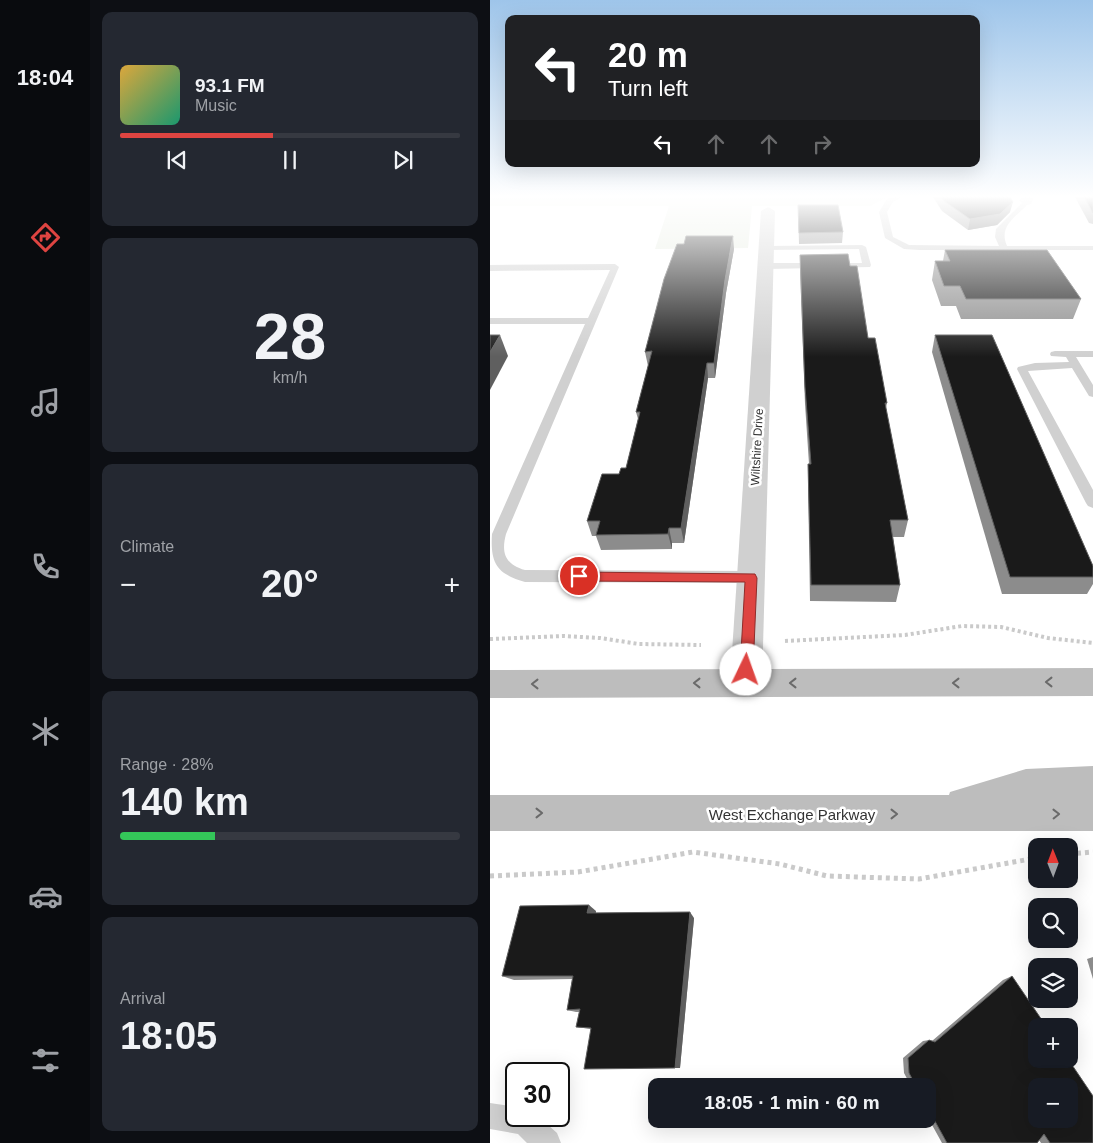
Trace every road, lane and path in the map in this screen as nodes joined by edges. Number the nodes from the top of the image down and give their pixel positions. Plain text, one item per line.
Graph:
1 (766, 250) edge
2 (830, 250) edge
3 (863, 250) edge
4 (766, 257) junction
5 (490, 268) edge
6 (490, 321) edge
7 (592, 321) junction
8 (1054, 354) dead end
9 (1069, 354) junction
10 (1093, 354) edge
11 (1076, 365) junction
12 (1093, 394) edge
13 (1093, 503) edge
14 (751, 578) junction
15 (490, 638) edge
16 (785, 641) dead end
17 (1093, 643) edge
18 (701, 644) dead end
19 (1093, 682) edge
20 (746, 683) junction
21 (490, 684) edge
22 (1093, 784) edge
23 (490, 813) edge
24 (931, 814) junction
25 (1093, 814) edge
26 (1093, 852) edge
27 (1078, 853) edge
28 (1028, 859) edge
29 (490, 876) edge
30 (490, 1116) edge
31 (547, 1143) edge

1 - 4 street, Wiltshire Drive
2 - 4 lane
3 - 4 lane
4 - 14 street, Wiltshire Drive
5 - 7 lane
6 - 7 lane
7 - 14 lane
8 - 9 lane
9 - 10 lane
9 - 11 lane
11 - 12 lane
11 - 13 lane
14 - 20 street, Wiltshire Drive
15 - 18 path
16 - 17 path
19 -> 20 main road
20 -> 21 main road
22 - 24 main road
23 -> 24 main road, West Exchange Parkway
24 -> 25 main road, West Exchange Parkway
26 - 27 path
28 - 29 path
30 - 31 lane

